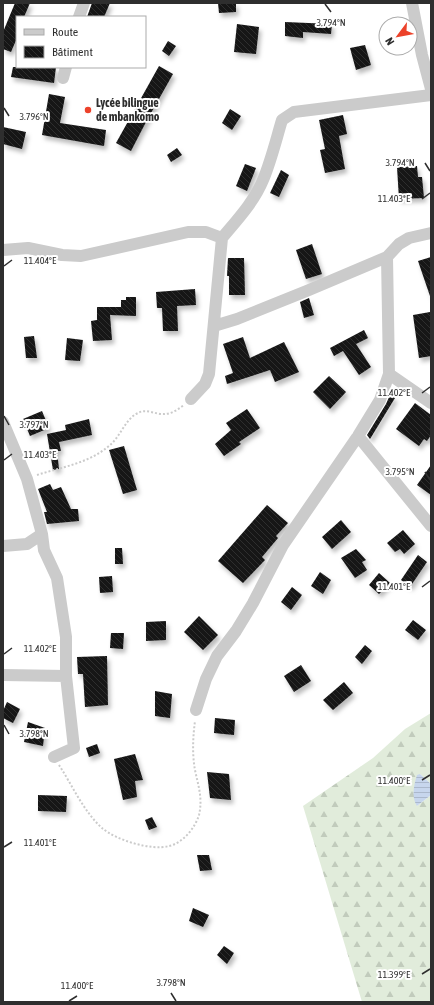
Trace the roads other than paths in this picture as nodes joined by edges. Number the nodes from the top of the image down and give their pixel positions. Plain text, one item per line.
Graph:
1 (84, 3) edge
2 (412, 3) edge
3 (79, 16) edge
4 (431, 89) edge
5 (431, 95) edge
6 (431, 233) edge
7 (222, 238) junction
8 (3, 250) edge
9 (387, 257) junction
10 (214, 326) junction
11 (389, 374) junction
12 (191, 399) road end
13 (431, 403) edge
14 (3, 422) edge
15 (358, 436) junction
16 (431, 526) edge
17 (42, 534) junction
18 (3, 546) edge
19 (3, 675) edge
20 (66, 676) junction
21 (196, 710) road end
22 (54, 757) road end

1 - 3 street
2 - 4 street
5 - 7 street
6 - 9 street
7 - 8 street
7 - 10 street
9 - 10 street
9 - 11 street
10 - 12 street
11 - 13 street
11 - 15 street
14 - 17 street
15 - 16 street
15 - 21 street
17 - 18 street
17 - 20 street
19 - 20 street
20 - 22 street

